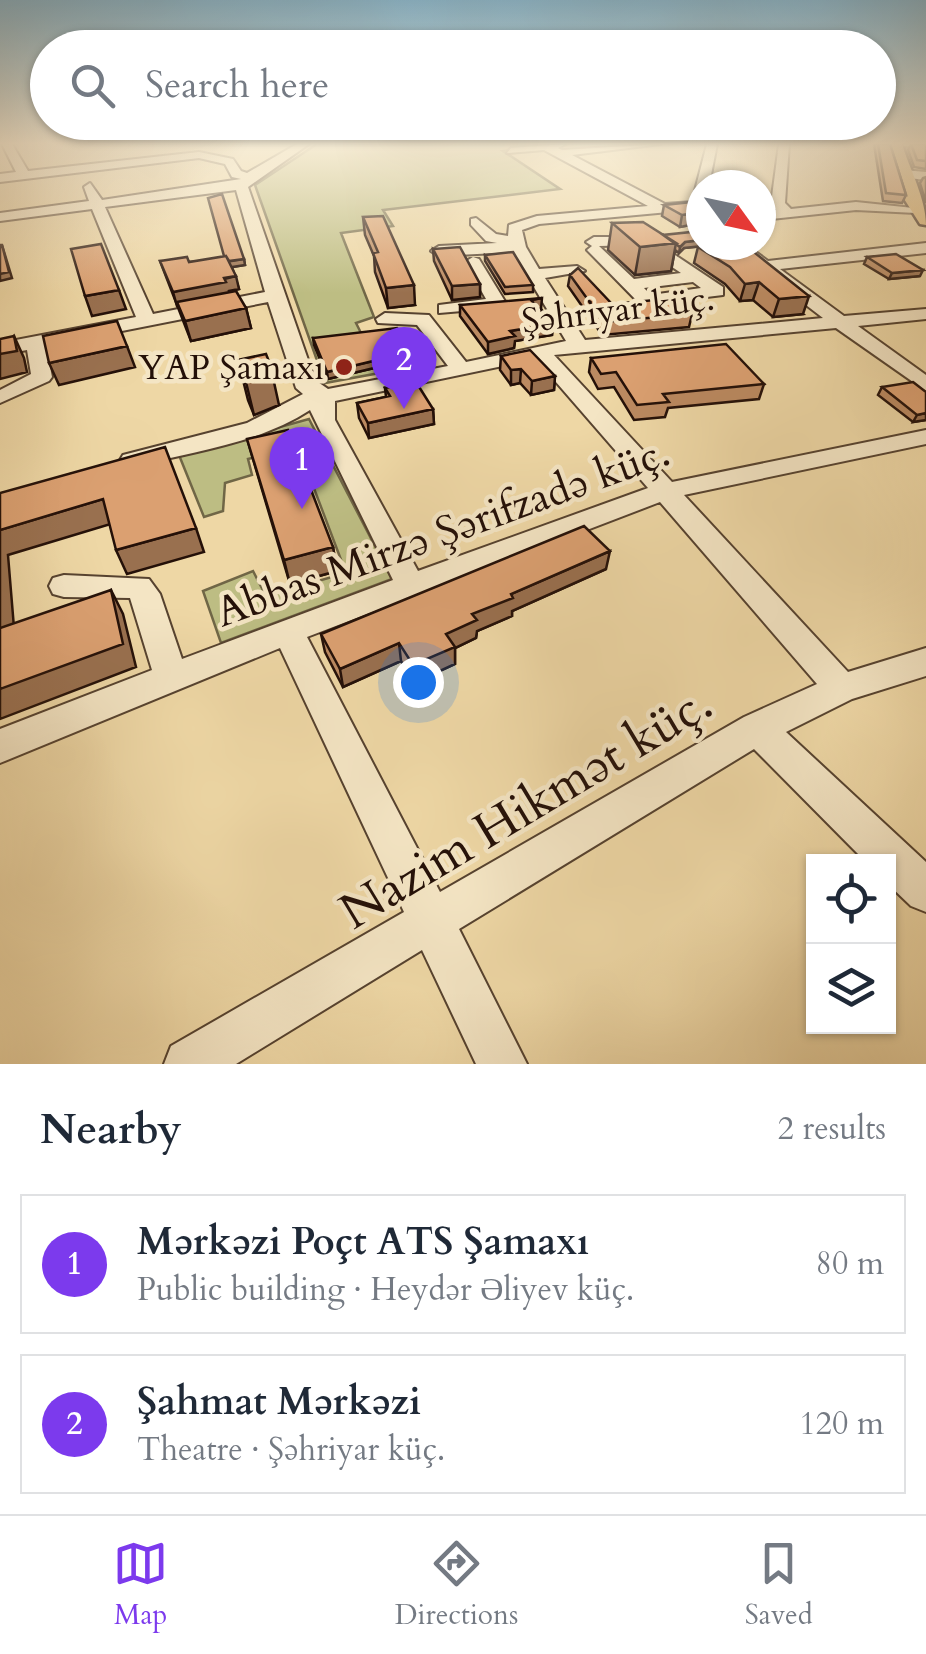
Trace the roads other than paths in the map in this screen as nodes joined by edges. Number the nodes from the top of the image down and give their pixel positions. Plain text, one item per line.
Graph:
1 (93, 194) edge
2 (163, 194) edge
3 (218, 194) edge
4 (246, 194) edge
5 (637, 194) edge
6 (779, 194) edge
7 (98, 203) junction
8 (196, 204) dead end
9 (686, 206) edge
10 (660, 207) junction
11 (788, 213) junction
12 (776, 214) edge
13 (922, 215) edge
14 (0, 218) edge
15 (476, 222) dead end
16 (517, 245) junction
17 (926, 248) edge
18 (439, 252) edge
19 (757, 260) edge
20 (472, 262) edge
21 (768, 266) junction
22 (577, 271) edge
23 (533, 274) junction
24 (699, 276) junction
25 (628, 284) junction
26 (276, 295) junction
27 (705, 296) junction
28 (678, 299) junction
29 (522, 301) junction
30 (445, 309) dead end
31 (926, 314) edge
32 (146, 318) junction
33 (386, 320) dead end
34 (842, 321) junction
35 (744, 329) junction
36 (712, 332) junction
37 (36, 342) junction
38 (579, 346) junction
39 (0, 349) edge
40 (540, 351) junction
41 (460, 368) junction
42 (926, 385) edge
43 (322, 395) junction
44 (3, 396) dead end
45 (926, 437) edge
46 (108, 467) edge
47 (669, 490) junction
48 (410, 584) junction
49 (64, 586) dead end
50 (288, 630) junction
51 (926, 662) edge
52 (171, 678) junction
53 (842, 688) junction
54 (758, 728) junction
55 (0, 746) edge
56 (926, 891) edge
57 (432, 923) junction
58 (189, 1064) edge
59 (502, 1064) edge

1 - 7 street
2 - 7 street
3 - 8 street
4 - 26 street
5 - 10 street
6 - 11 street
7 - 14 street
7 - 32 street
9 - 10 street
10 - 16 street
11 - 12 street
11 - 13 street
15 - 16 street
16 - 18 street
16 - 23 street
17 - 21 street
19 - 21 street
20 - 29 street
21 - 34 street
22 - 23 street
23 - 29 street
24 - 25 street
24 - 25 street
24 - 27 street
25 - 28 street
26 - 32 street
26 - 43 street
27 - 28 street
27 - 35 street
28 - 36 street
29 - 30 street
29 - 38 street
31 - 34 street, Şəhriyar küç.
32 - 37 street
33 - 41 street
34 - 35 street, Şəhriyar küç.
34 - 42 street
35 - 36 street, Şəhriyar küç.
36 - 38 street, Şəhriyar küç.
37 - 39 street
37 - 44 street
38 - 40 street, Şəhriyar küç.
40 - 41 street, Şəhriyar küç.
40 - 47 street
41 - 43 street, Şəhriyar küç.
43 - 46 street, Şəhriyar küç.
43 - 48 street
45 - 47 street, Abbas Mirzə Şərifzadə küç.
47 - 48 street, Abbas Mirzə Şərifzadə küç.
47 - 53 street
48 - 50 street, Abbas Mirzə Şərifzadə küç.
49 - 52 street
50 - 52 street, Abbas Mirzə Şərifzadə küç.
50 - 57 street
51 - 53 street, Nazim Hikmət küç.
52 - 55 street, Abbas Mirzə Şərifzadə küç.
53 - 54 street, Nazim Hikmət küç.
54 - 56 street
54 - 57 street, Nazim Hikmət küç.
57 - 58 street, Nazim Hikmət küç.
57 - 59 street

